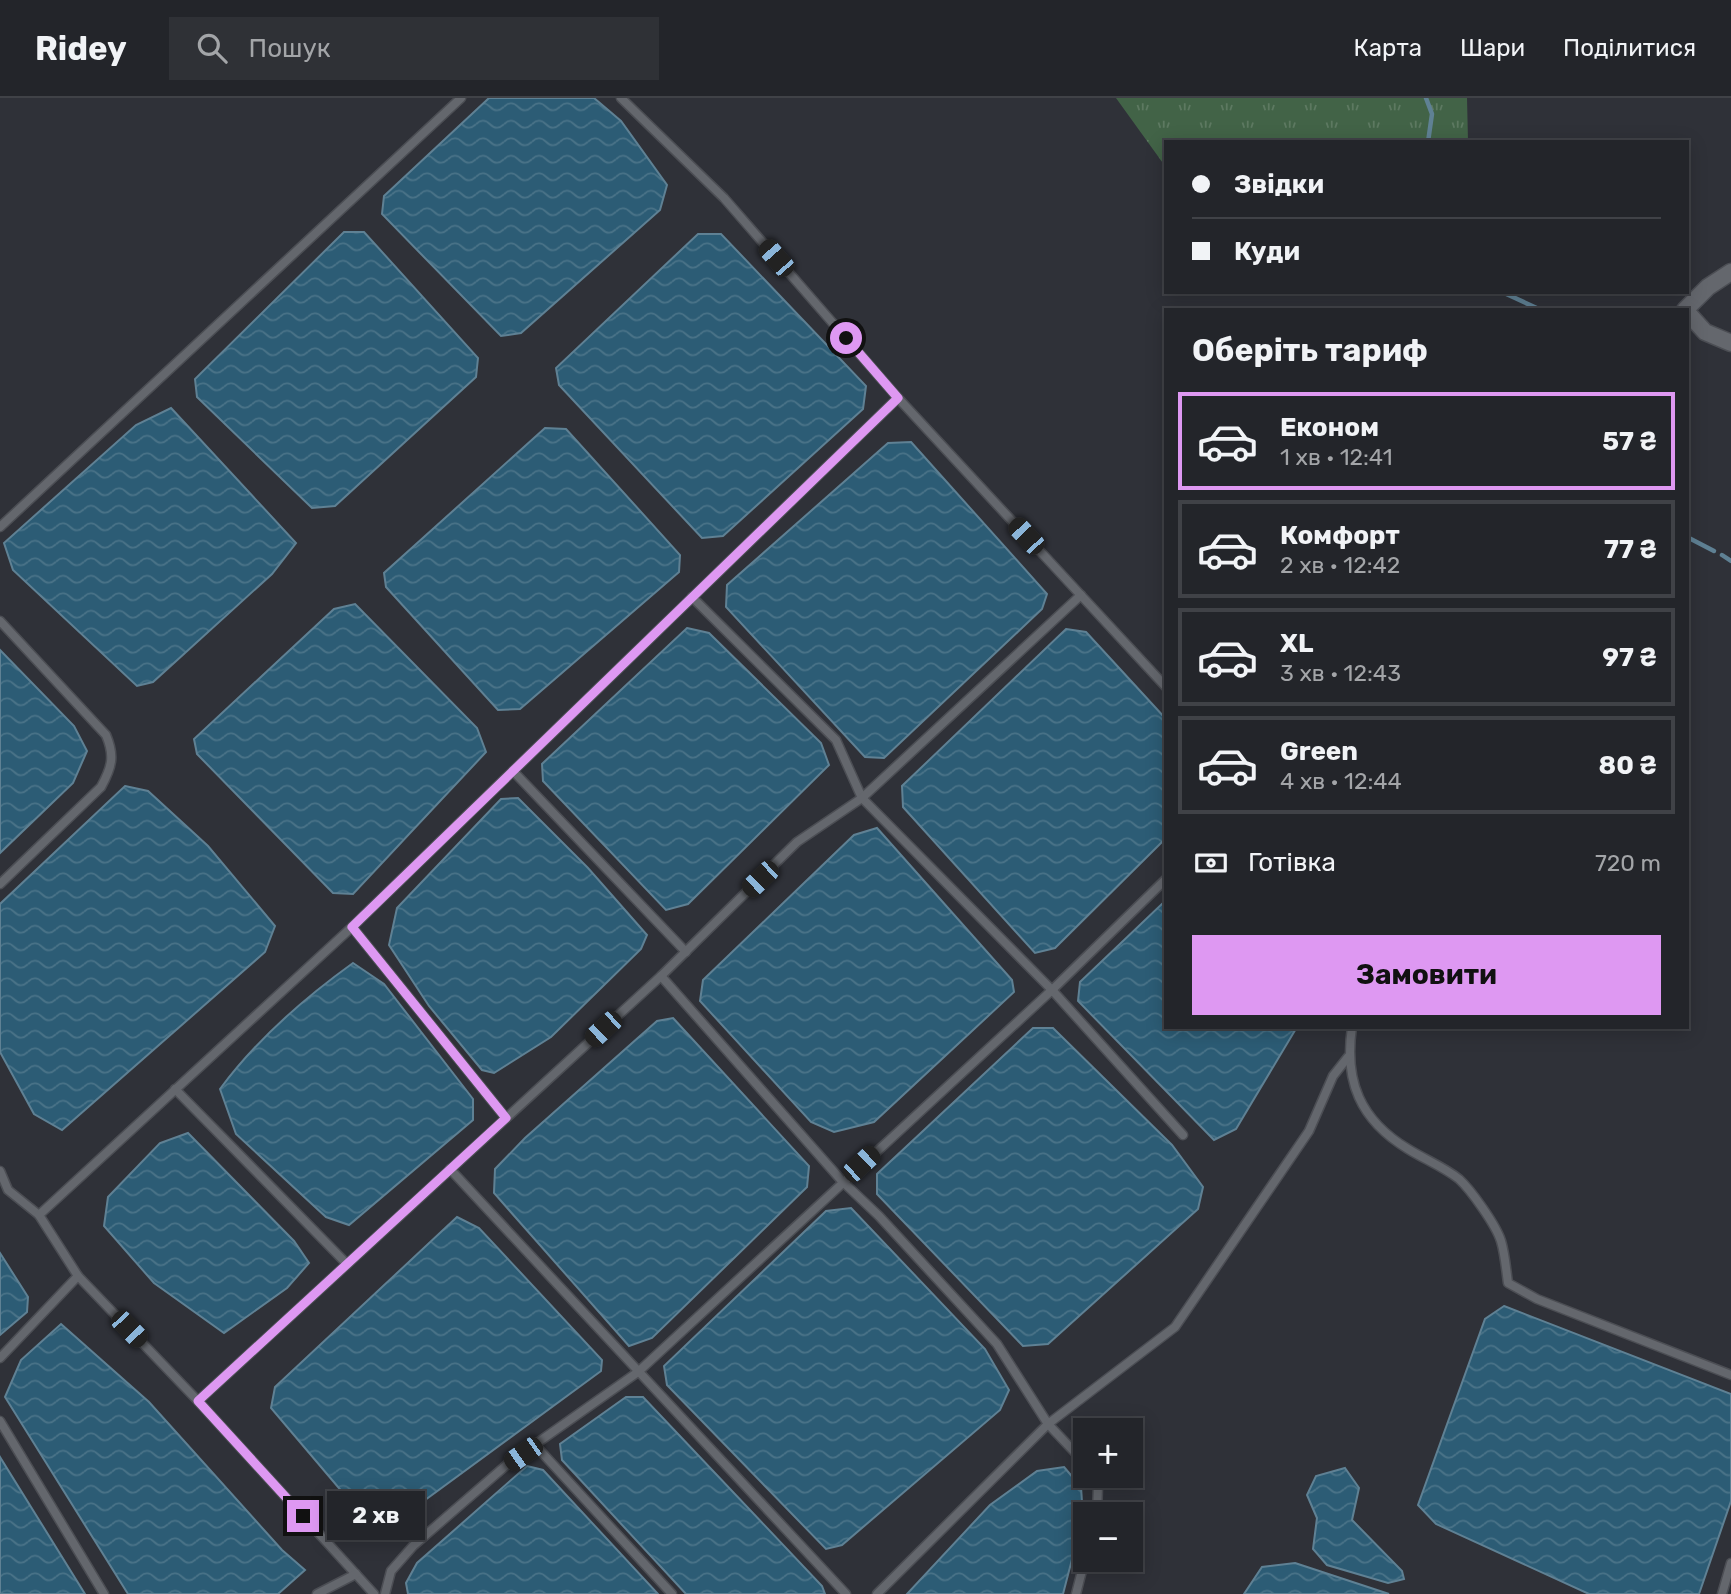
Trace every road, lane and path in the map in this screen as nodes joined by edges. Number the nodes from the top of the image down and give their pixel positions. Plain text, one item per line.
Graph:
1 (461, 98) edge
2 (621, 98) edge
3 (1731, 272) edge
4 (1688, 308) edge
5 (1689, 313) edge
6 (1731, 343) edge
7 (898, 398) junction
8 (0, 527) edge
9 (1081, 595) junction
10 (692, 597) junction
11 (0, 621) edge
12 (1164, 685) edge
13 (513, 771) junction
14 (862, 798) junction
15 (1164, 881) edge
16 (0, 884) edge
17 (352, 927) junction
18 (686, 952) junction
19 (662, 976) junction
20 (1052, 989) junction
21 (1352, 1029) edge
22 (1348, 1057) junction
23 (175, 1089) junction
24 (506, 1118) junction
25 (1183, 1135) dead end
26 (450, 1170) junction
27 (0, 1171) edge
28 (842, 1181) junction
29 (38, 1215) junction
30 (347, 1264) junction
31 (78, 1276) junction
32 (0, 1358) edge
33 (638, 1372) junction
34 (1731, 1375) edge
35 (198, 1401) junction
36 (0, 1421) edge
37 (1048, 1424) junction
38 (535, 1445) junction
39 (1073, 1450) edge
40 (1731, 1563) edge
41 (1082, 1572) edge
42 (356, 1574) junction
43 (104, 1594) edge
44 (317, 1594) edge
45 (374, 1594) edge
46 (385, 1594) edge
47 (672, 1594) edge
48 (846, 1594) edge
49 (877, 1594) edge
50 (1076, 1594) edge
51 (1721, 1594) edge

1 - 8 lane
2 - 7 lane
3 - 4 street
5 - 6 street
7 - 9 lane
7 - 10 lane
9 - 12 lane
9 - 14 lane
10 - 13 lane
10 - 14 lane
11 - 16 lane
13 - 17 lane
13 - 18 lane
14 - 18 lane
14 - 20 lane
15 - 20 lane
17 - 23 lane
17 - 24 lane
18 - 19 lane
19 - 24 lane
19 - 28 lane
20 - 25 lane
20 - 28 lane
21 - 22 lane
22 - 34 lane
22 - 37 lane
23 - 29 lane
23 - 30 lane
24 - 26 lane
26 - 30 lane
26 - 33 lane
27 - 29 lane
28 - 33 lane
28 - 37 lane
29 - 31 lane
30 - 35 lane
31 - 32 lane
31 - 35 lane
33 - 38 lane
33 - 48 lane
35 - 42 lane
36 - 43 lane
37 - 39 lane
37 - 49 lane
38 - 46 lane
38 - 47 lane
40 - 51 lane
41 - 50 lane
42 - 44 lane
42 - 45 lane

